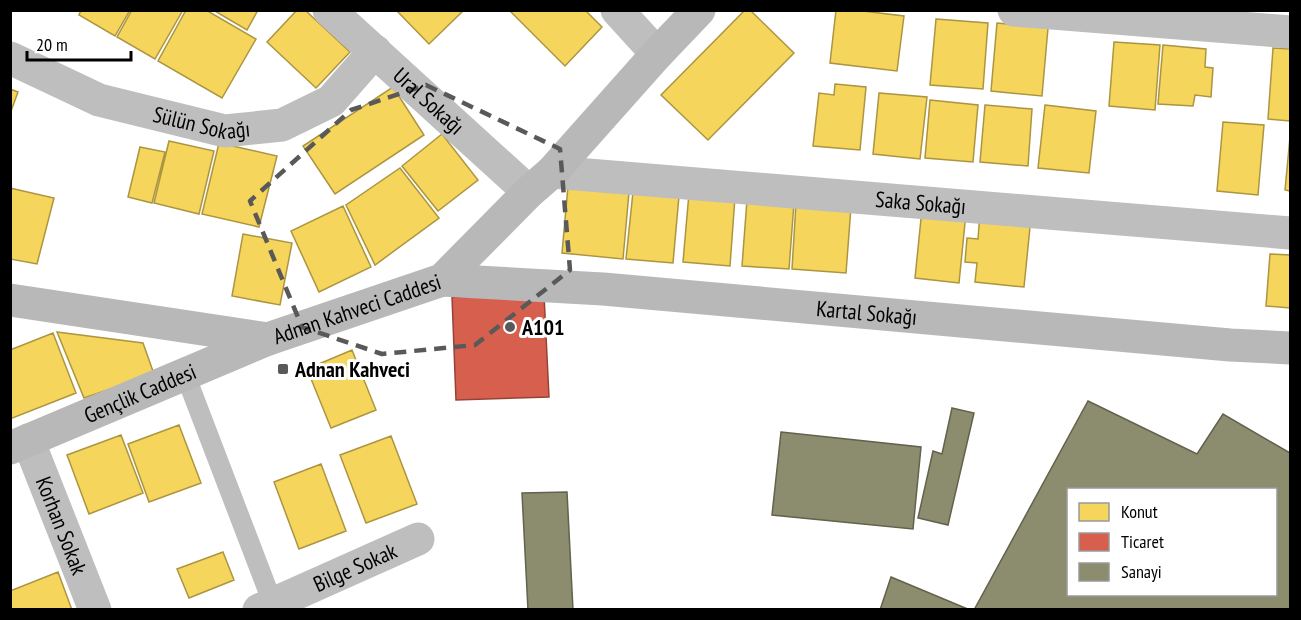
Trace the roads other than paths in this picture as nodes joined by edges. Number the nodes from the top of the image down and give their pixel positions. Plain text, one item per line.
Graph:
1 (329, 10) edge
2 (617, 10) edge
3 (699, 10) edge
4 (1014, 10) edge
5 (1290, 32) edge
6 (375, 51) junction
7 (657, 54) junction
8 (10, 58) edge
9 (541, 182) junction
10 (1290, 233) edge
11 (442, 280) junction
12 (10, 300) edge
13 (268, 339) junction
14 (1290, 348) edge
15 (185, 374) junction
16 (19, 444) edge
17 (418, 539) dead end
18 (266, 607) edge
19 (95, 609) edge

1 - 6 street, Ural Sokağı
2 - 7 street
3 - 7 main road, Adnan Kahveci Caddesi
4 - 5 street
6 - 8 street, Sülün Sokağı
6 - 9 street, Ural Sokağı
7 - 9 main road, Adnan Kahveci Caddesi
9 - 10 street, Saka Sokağı
9 - 11 main road, Adnan Kahveci Caddesi
11 - 13 main road, Adnan Kahveci Caddesi
11 - 14 main road, Kartal Sokağı
12 - 13 main road, Adnan Kahveci Caddesi
13 - 15 main road, Gençlik Caddesi
15 - 16 main road, Gençlik Caddesi
15 - 18 lane
16 - 19 street, Korhan Sokak
17 - 18 street, Bilge Sokak

